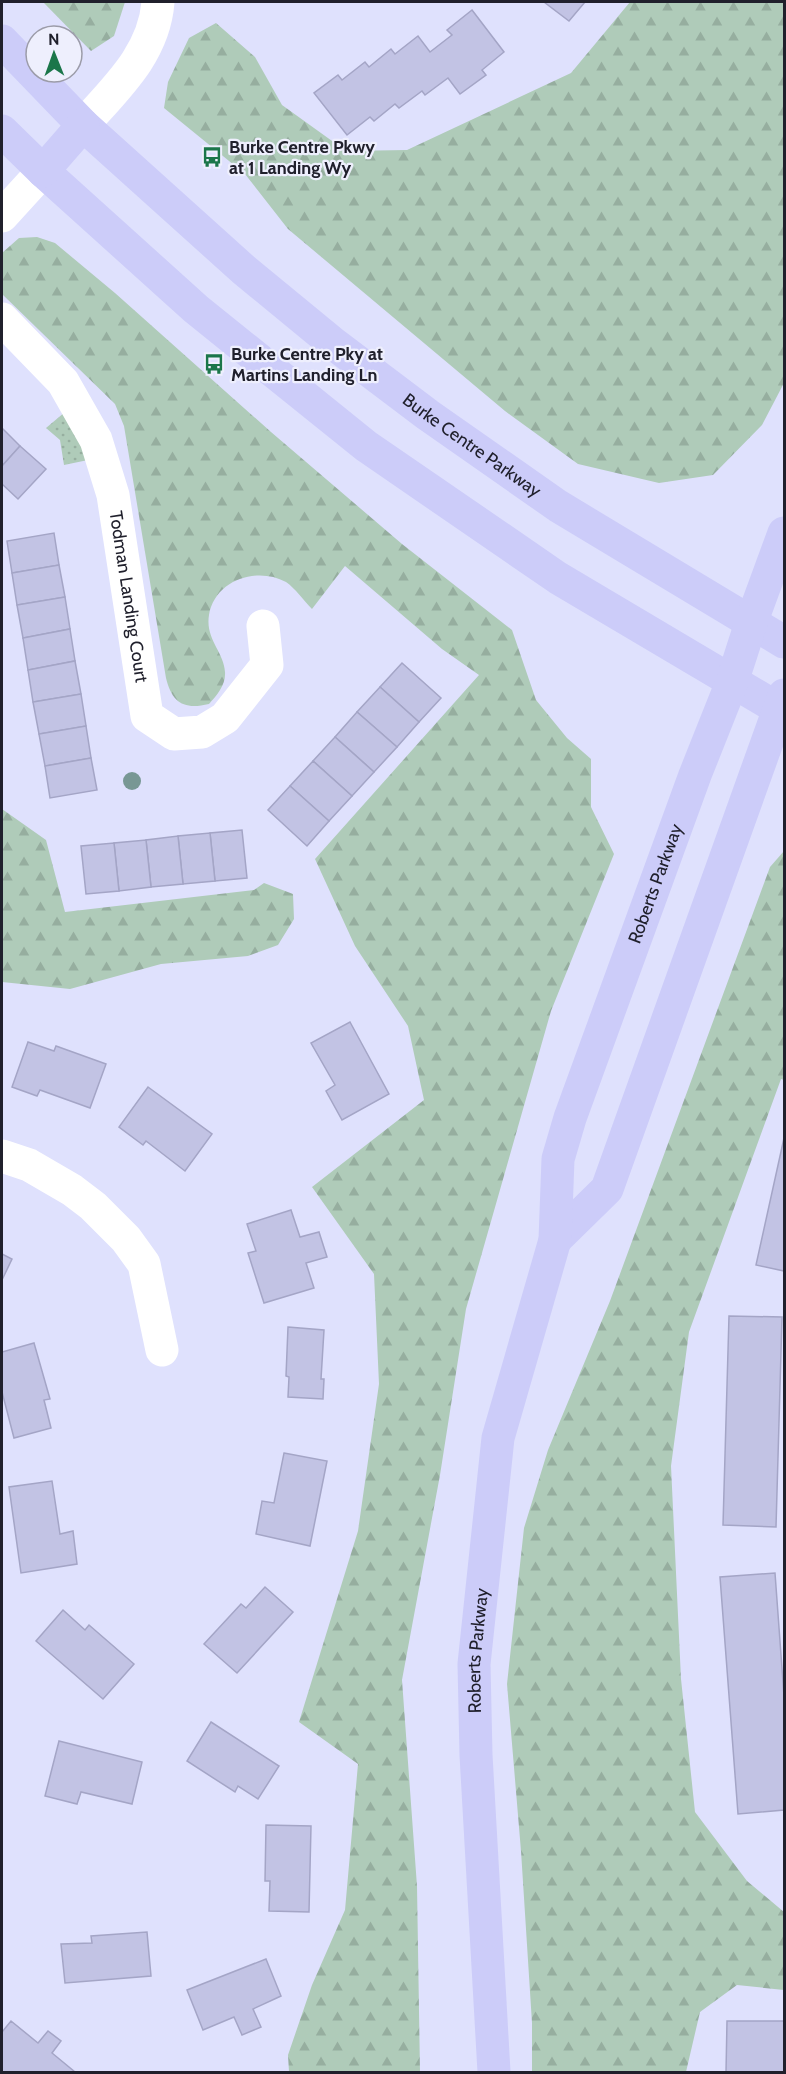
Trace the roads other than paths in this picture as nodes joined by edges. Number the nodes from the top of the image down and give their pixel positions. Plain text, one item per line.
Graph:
1 (158, 2) edge
2 (2, 41) edge
3 (83, 125) junction
4 (2, 131) edge
5 (43, 171) junction
6 (2, 216) edge
7 (2, 319) edge
8 (784, 533) edge
9 (751, 623) junction
10 (263, 627) dead end
11 (784, 642) edge
12 (732, 682) junction
13 (783, 706) edge
14 (2, 1156) edge
15 (555, 1240) junction
16 (162, 1350) dead end
17 (494, 2073) edge

1 - 3 street
2 - 3 main road, Burke Centre Parkway
3 - 5 main road
3 - 9 main road, Burke Centre Parkway
4 - 5 main road
5 - 6 street
5 - 12 main road
7 - 10 street, Todman Landing Court
8 - 9 main road, Roberts Parkway
9 - 11 main road, Burke Centre Parkway
9 - 12 main road, Roberts Parkway
12 - 13 main road
12 - 15 main road, Roberts Parkway
13 - 15 main road, Roberts Parkway
14 - 16 street
15 - 17 main road, Roberts Parkway

